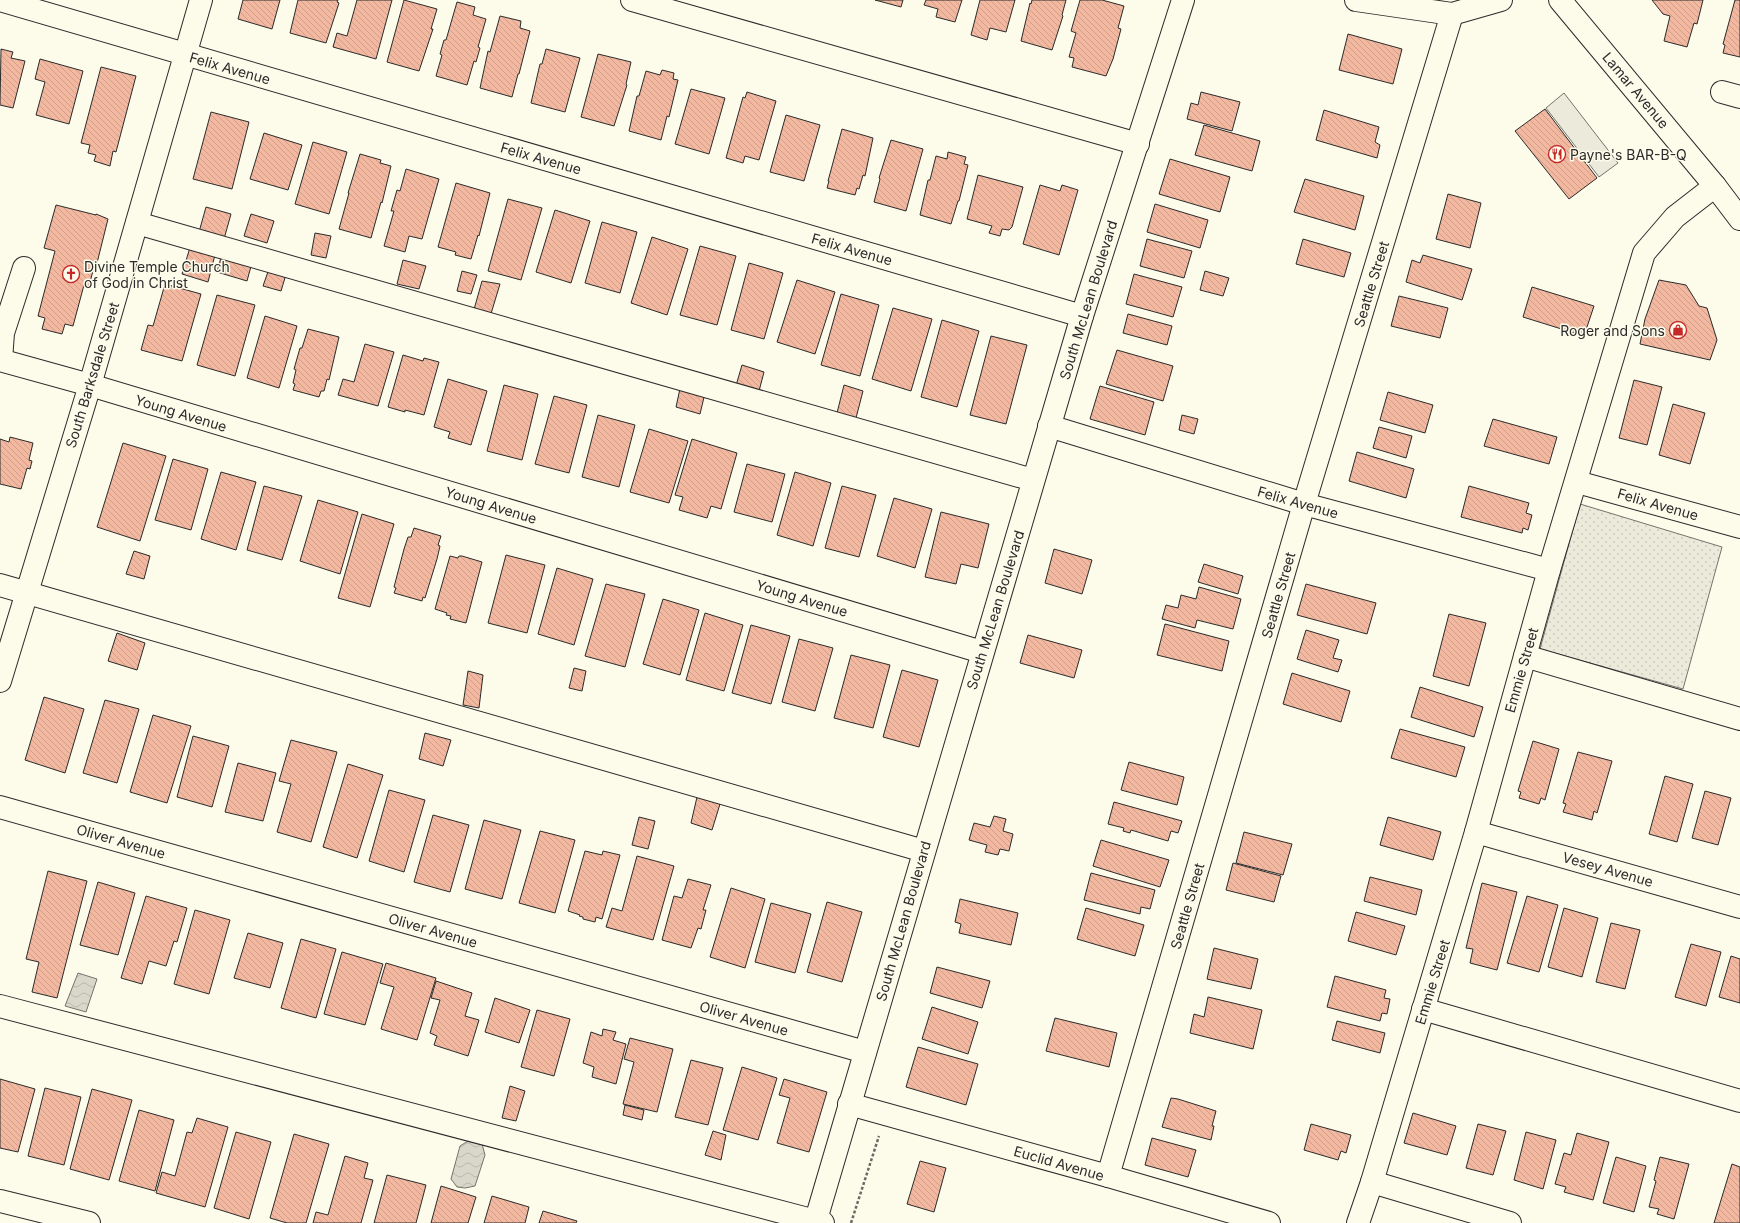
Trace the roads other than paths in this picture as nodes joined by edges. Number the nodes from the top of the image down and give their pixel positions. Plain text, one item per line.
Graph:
1 (0, 0) edge
2 (201, 0) edge
3 (632, 0) edge
4 (1183, 0) edge
5 (1356, 0) edge
6 (1501, 0) edge
7 (1560, 0) edge
8 (1404, 4) edge
9 (1452, 14) junction
10 (186, 55) junction
11 (1138, 144) junction
12 (1715, 186) junction
13 (1740, 219) edge
14 (137, 223) junction
15 (24, 268) dead end
16 (1082, 316) junction
17 (0, 360) edge
18 (90, 385) junction
19 (1049, 426) junction
20 (1033, 480) junction
21 (1577, 482) junction
22 (1304, 504) junction
23 (1740, 527) edge
24 (1549, 570) junction
25 (0, 584) edge
26 (27, 592) junction
27 (982, 652) junction
28 (1525, 656) junction
29 (0, 681) edge
30 (1740, 719) edge
31 (0, 807) edge
32 (1476, 832) junction
33 (924, 851) junction
34 (1740, 907) edge
35 (0, 1006) edge
36 (1424, 1009) junction
37 (865, 1052) junction
38 (1740, 1101) edge
39 (849, 1104) junction
40 (1108, 1176) junction
41 (1372, 1182) junction
42 (0, 1201) edge
43 (818, 1222) edge
44 (90, 1223) edge
45 (1269, 1223) edge
46 (1358, 1223) edge
47 (1510, 1223) edge

1 - 10 street, Felix Avenue
2 - 10 street, South Barksdale Street
3 - 11 street
4 - 11 street, South McLean Boulevard
5 - 8 street
6 - 9 street
7 - 12 street, Lamar Avenue
8 - 9 street
9 - 22 street, Seattle Street
10 - 14 street, South Barksdale Street
10 - 16 street, Felix Avenue
11 - 16 street, South McLean Boulevard
12 - 13 street, Lamar Avenue
12 - 21 street, Emmie Street
14 - 18 street, South Barksdale Street
14 - 20 street
15 - 17 street
16 - 19 street, South McLean Boulevard
17 - 18 street, Young Avenue
18 - 26 street, South Barksdale Street
18 - 27 street, Young Avenue
19 - 20 street, South McLean Boulevard
19 - 22 street, Felix Avenue
20 - 27 street, South McLean Boulevard
21 - 23 street, Felix Avenue
21 - 24 street, Emmie Street
22 - 24 street, Felix Avenue
22 - 40 street, Seattle Street
24 - 28 street, Emmie Street
25 - 26 street
26 - 29 street, South Barksdale Street
26 - 33 street
27 - 33 street, South McLean Boulevard
28 - 30 street
28 - 32 street, Emmie Street
31 - 37 street, Oliver Avenue
32 - 34 street, Vesey Avenue
32 - 36 street, Emmie Street
33 - 37 street, South McLean Boulevard
35 - 43 street
36 - 38 street
36 - 41 street, Emmie Street
37 - 39 street, South McLean Boulevard
39 - 40 street, Euclid Avenue
39 - 43 street, South McLean Boulevard
40 - 45 street, Euclid Avenue
41 - 46 street
41 - 47 street
42 - 44 street

